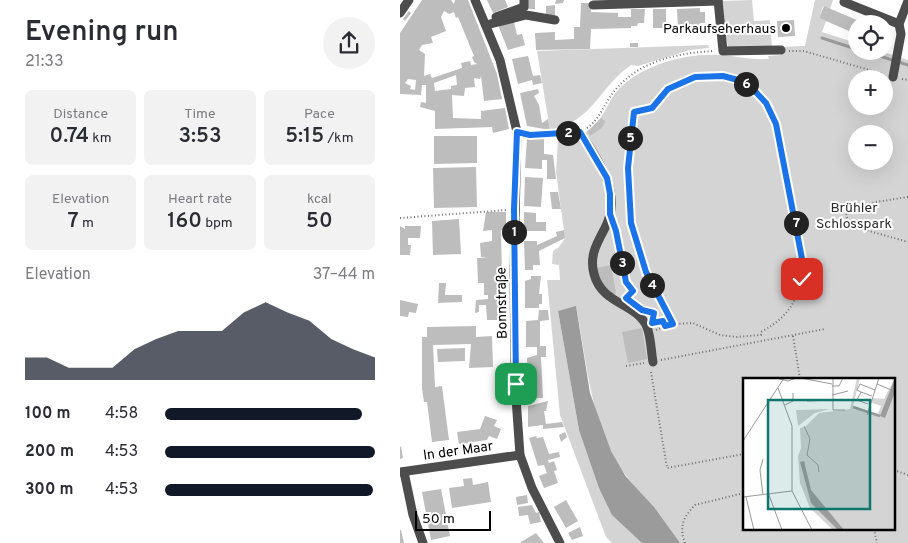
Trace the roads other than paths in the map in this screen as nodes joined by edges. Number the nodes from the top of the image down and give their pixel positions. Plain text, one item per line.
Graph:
1 (408, 0) edge
2 (475, 0) edge
3 (524, 0) edge
4 (718, 0) edge
5 (845, 0) edge
6 (908, 1) edge
7 (593, 5) dead end
8 (400, 12) edge
9 (556, 20) dead end
10 (899, 24) junction
11 (486, 25) junction
12 (781, 50) road end
13 (893, 77) road end
14 (580, 132) road end
15 (651, 362) road end
16 (520, 455) junction
17 (402, 472) edge
18 (423, 543) edge
19 (560, 543) edge

1 - 8 street
2 - 11 street, Bonnstraße
3 - 11 street
4 - 7 street
4 - 12 street
5 - 10 street
6 - 10 street
9 - 11 street
10 - 13 street
11 - 16 street, Bonnstraße
14 - 15 street
16 - 17 street, In der Maar
16 - 19 street, Bonnstraße
17 - 18 street

